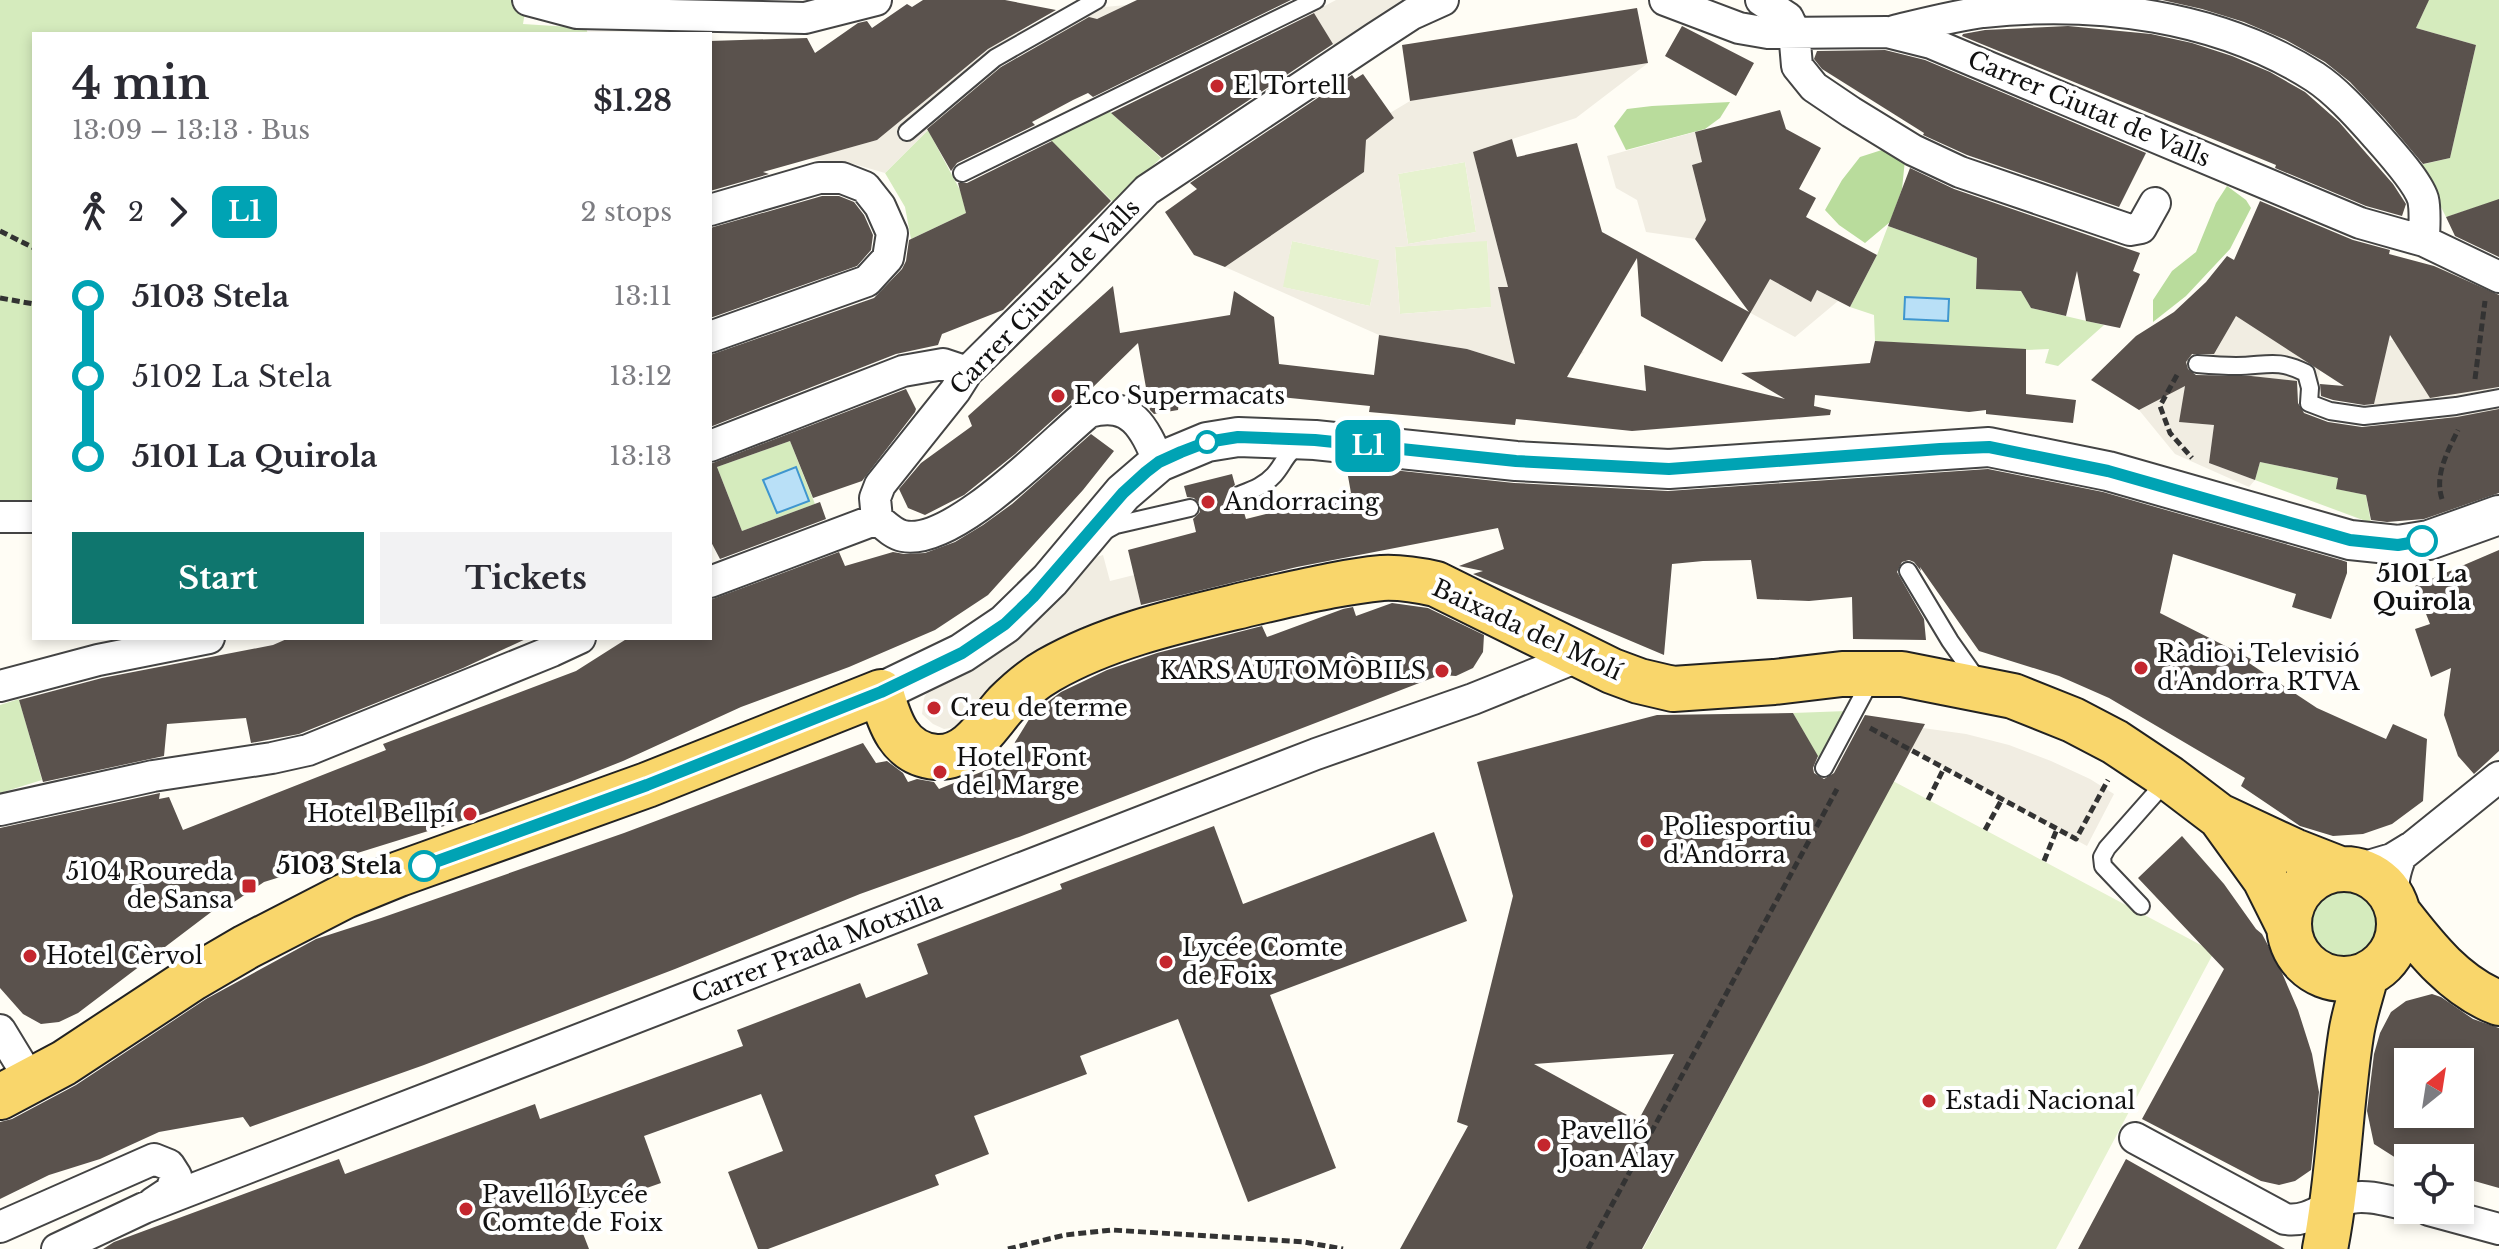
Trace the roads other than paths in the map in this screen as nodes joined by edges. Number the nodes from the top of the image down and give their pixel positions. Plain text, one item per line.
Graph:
1 (528, 0) edge
2 (876, 0) edge
3 (1097, 0) edge
4 (1316, 0) edge
5 (1442, 0) edge
6 (1665, 0) edge
7 (1761, 0) edge
8 (1794, 31) junction
9 (1887, 32) junction
10 (907, 132) dead end
11 (962, 173) dead end
12 (2155, 203) dead end
13 (712, 209) edge
14 (2424, 241) junction
15 (2493, 274) edge
16 (712, 336) edge
17 (2197, 364) road end
18 (967, 372) junction
19 (2499, 398) edge
20 (1315, 440) junction
21 (712, 445) edge
22 (1159, 462) junction
23 (1239, 495) dead end
24 (1190, 508) dead end
25 (2499, 515) edge
26 (0, 517) edge
27 (32, 517) edge
28 (877, 519) junction
29 (1059, 568) junction
30 (1908, 571) dead end
31 (712, 581) edge
32 (199, 640) edge
33 (576, 640) edge
34 (1580, 656) junction
35 (1875, 673) junction
36 (0, 686) edge
37 (1984, 690) junction
38 (881, 692) junction
39 (839, 708) junction
40 (895, 733) junction
41 (1824, 768) dead end
42 (2499, 777) edge
43 (2169, 778) junction
44 (0, 810) edge
45 (2219, 816) junction
46 (2410, 848) junction
47 (2348, 869) junction
48 (2141, 906) dead end
49 (2396, 906) junction
50 (2296, 943) junction
51 (2372, 972) junction
52 (2492, 1000) edge
53 (10, 1068) edge
54 (2343, 1092) junction
55 (2135, 1138) dead end
56 (2394, 1202) edge
57 (2333, 1206) junction
58 (144, 1208) junction
59 (2474, 1222) edge
60 (0, 1227) edge
61 (2499, 1229) edge
62 (57, 1249) edge
63 (2325, 1249) edge

1 - 2 street
3 - 10 lane
4 - 11 lane
5 - 18 street, Carrer Ciutat de Valls
6 - 8 street, Carrer Ciutat de Valls
7 - 8 street
8 - 9 street, Carrer Ciutat de Valls
8 - 12 street
9 - 14 street, Carrer Ciutat de Valls
9 - 14 street
13 - 16 street
14 - 15 street, Carrer Ciutat de Valls
17 - 19 lane
18 - 21 street
18 - 28 street, Carrer Ciutat de Valls
20 - 22 street
20 - 23 lane
20 - 25 street
22 - 28 street
22 - 29 street
24 - 29 lane
26 - 27 street
28 - 31 street
29 - 38 street
30 - 37 lane
32 - 36 street
33 - 44 street
34 - 35 main road, Baixada del Molí
34 - 40 main road, Baixada del Molí
34 - 58 street, Carrer Prada Motxilla
35 - 37 main road, Baixada del Molí
35 - 41 lane
37 - 43 main road, Baixada del Molí
38 - 39 main road
38 - 40 main road
39 - 40 main road, Baixada del Molí
39 - 53 main road
42 - 46 street
43 - 45 main road, Baixada del Molí
43 - 48 lane
45 - 47 main road, Baixada del Molí
45 - 50 main road, Baixada del Molí
46 - 47 street
46 - 49 street
47 - 49 main road
47 - 50 main road
49 - 51 main road
49 - 52 main road
50 - 51 main road
50 - 54 main road, Baixada del Molí
51 - 52 main road
51 - 54 main road, Baixada del Molí
54 - 57 main road, Baixada del Molí
55 - 57 street
56 - 57 street
57 - 63 main road, Baixada del Molí
58 - 60 street
58 - 62 street, Carrer Prada Motxilla
59 - 61 street

